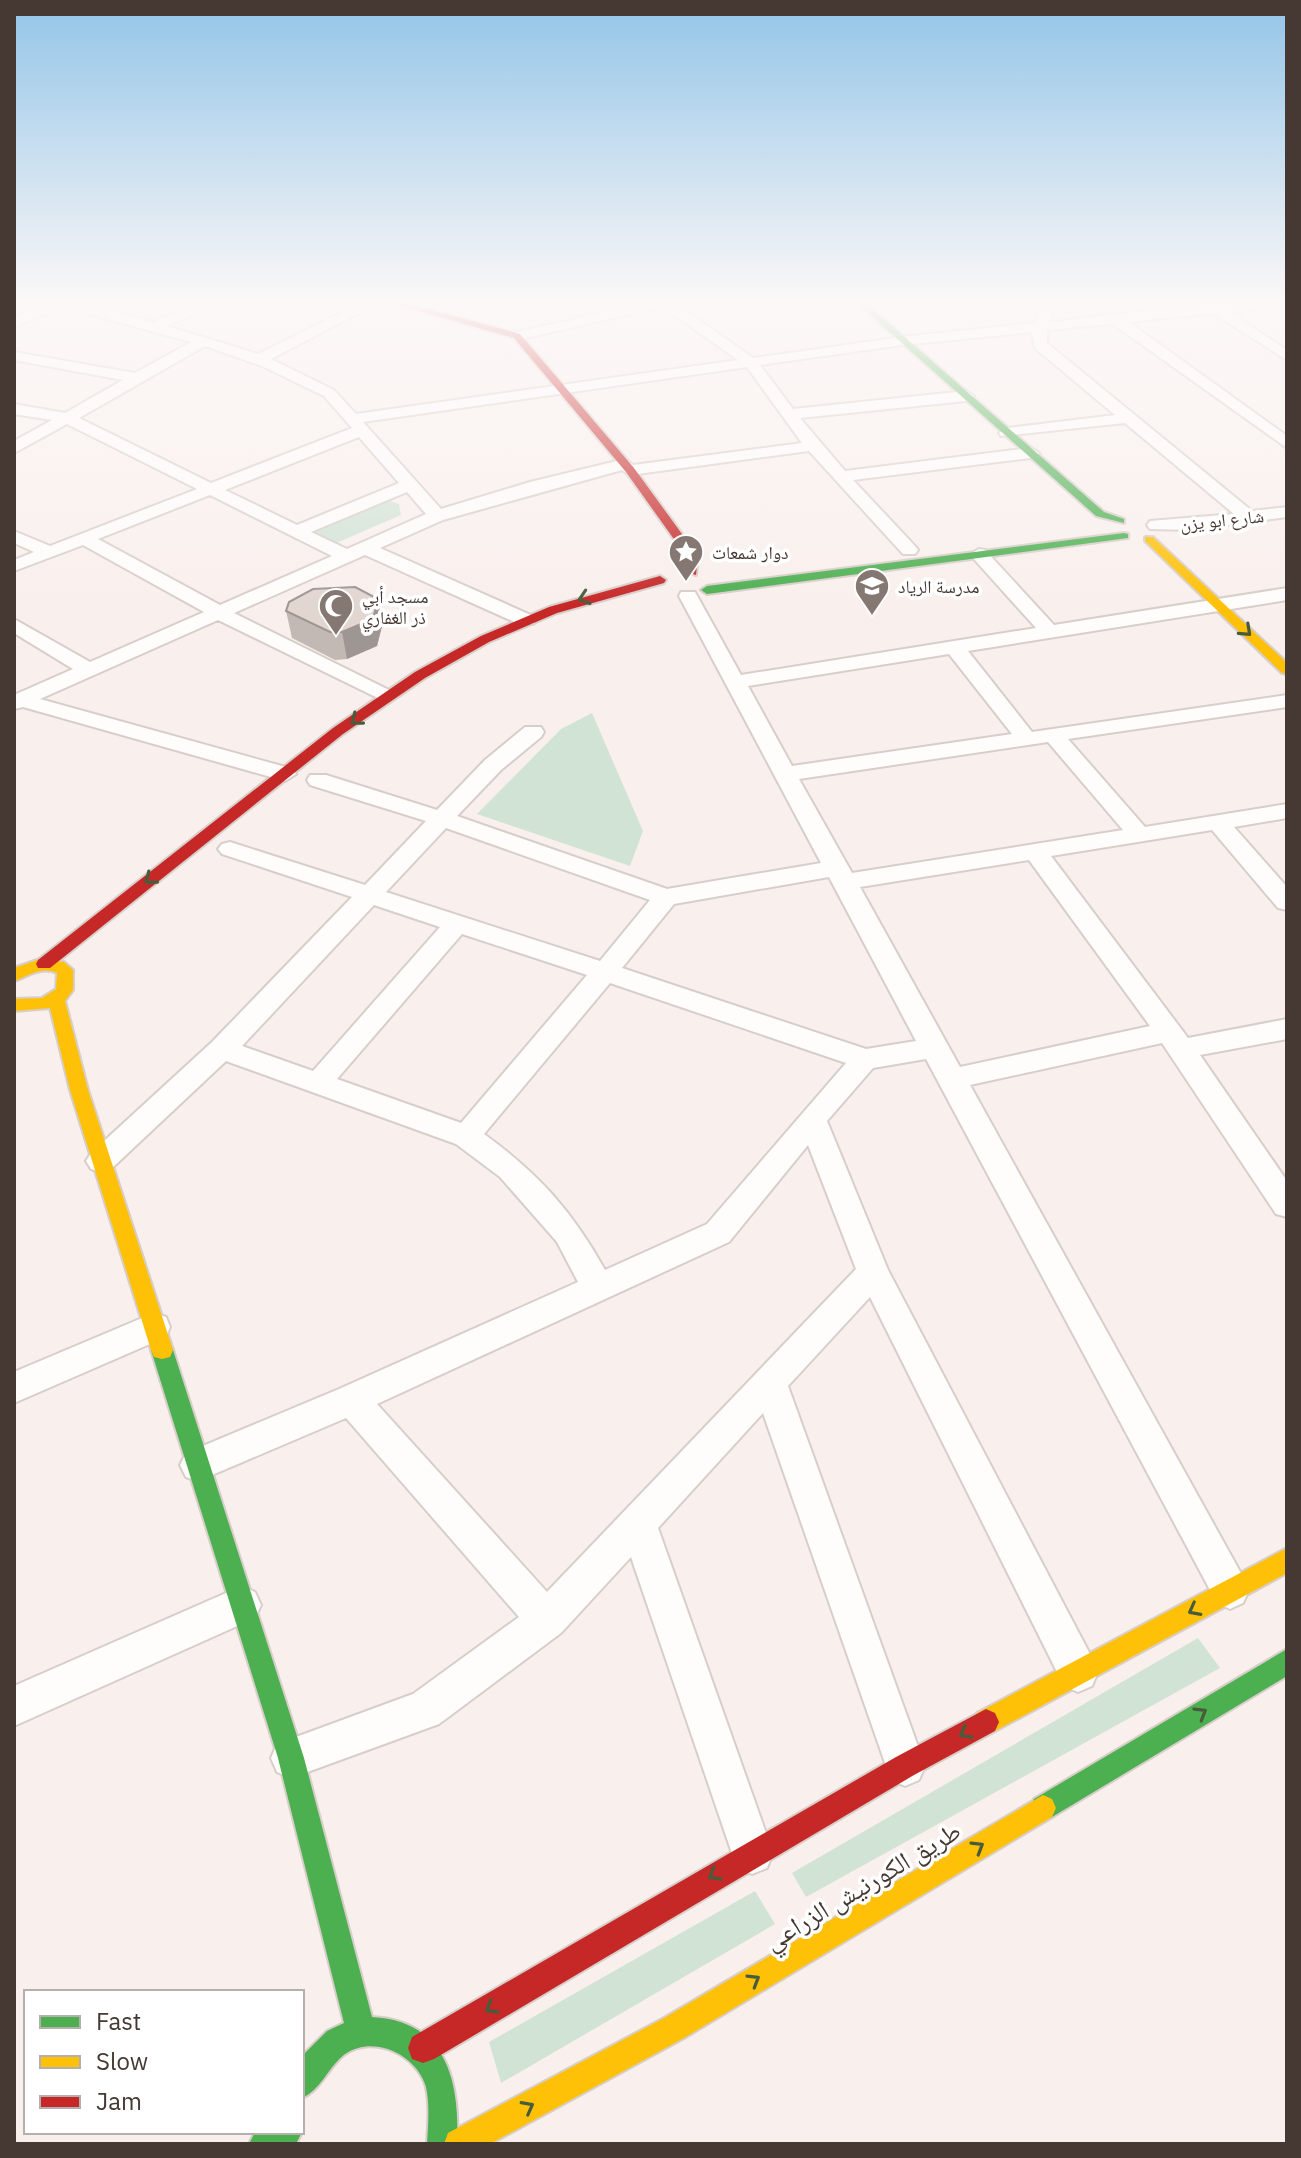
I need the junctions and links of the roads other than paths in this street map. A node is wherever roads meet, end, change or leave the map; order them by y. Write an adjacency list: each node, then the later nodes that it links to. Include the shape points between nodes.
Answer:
1 (90, 405): 12 (street)
2 (340, 405): 14 (street)
3 (472, 405): 14 (street)
4 (573, 405): 20 (street)
5 (783, 405): 11 (street)
6 (881, 405): 11 (street)
7 (976, 405): 15 (street)
8 (1110, 405): 13 (street)
9 (1235, 405): 16 (street)
10 (14, 409): 12 (street)
11 (790, 414): 17 (street)
12 (67, 418): 18 (street); 24 (street)
13 (1125, 418): 15 (street); 27 (street)
14 (358, 425): 23 (street); 24 (street)
15 (1007, 433): 19 (street)
16 (1287, 443)
17 (813, 446): 20 (street); 21 (street)
18 (14, 448)
19 (1031, 453): 21 (street); 28 (street)
20 (627, 467): 22 (street); 42 (street, via 692,556)
21 (841, 476): 35 (street)
22 (536, 486): 23 (street, via 472,498); 26 (street)
23 (415, 488): 26 (street); 29 (street)
24 (210, 490): 29 (street); 32 (street)
25 (1287, 512): 27 (street, شارع ابو يزن)
26 (437, 516): 34 (street)
27 (1248, 517): 30 (street, شارع ابو يزن)
28 (1120, 527): 30 (street); 35 (street); 37 (street)
29 (296, 532): 38 (street)
30 (1155, 532): 33 (street, via 1178,535); 45 (street)
31 (14, 536): 36 (street)
32 (84, 539): 36 (street); 46 (street)
33 (1186, 542)
34 (367, 549): 38 (street); 48 (street)
35 (909, 550): 42 (street)
36 (50, 552): 39 (street)
37 (979, 554): 42 (street); 50 (street)
38 (348, 557): 46 (street)
39 (14, 566)
40 (660, 580): 42 (street, via 669,573); 42 (street, via 661,589); 48 (street, one-way to 48, via 612,589)
41 (1227, 581): 44 (street)
42 (693, 585): 54 (street, via 534,634); 55 (street)
43 (1287, 594): 44 (street)
44 (1248, 601): 45 (street); 47 (street)
45 (1218, 606): 50 (street); 53 (street, one-way to 53)
46 (218, 612): 52 (street); 56 (street)
47 (1267, 617)
48 (526, 620): 56 (street, via 471,644)
49 (14, 625): 52 (street)
50 (1050, 632): 51 (street)
51 (955, 648): 55 (street); 61 (street)
52 (89, 670): 58 (street)
53 (1287, 670)
54 (447, 681)
55 (735, 682): 63 (street)
56 (386, 696): 62 (street, one-way to 62)
57 (1287, 701): 60 (street)
58 (18, 702): 62 (street)
59 (533, 732): 66 (street)
60 (1053, 735): 61 (street); 68 (street)
61 (1027, 739): 63 (street)
62 (285, 774): 76 (street, one-way to 76)
63 (785, 774): 71 (street)
64 (318, 780): 66 (street)
65 (1287, 811): 67 (street)
66 (442, 819): 72 (street); 73 (street)
67 (1217, 822): 68 (street); 74 (street)
68 (1138, 833): 70 (street)
69 (230, 849): 72 (street)
70 (1035, 851): 71 (street); 82 (street)
71 (841, 875): 73 (street); 83 (street)
72 (369, 894): 75 (street); 84 (street)
73 (666, 897): 78 (street)
74 (1287, 902)
75 (457, 923): 78 (street); 87 (street)
76 (44, 964): 77 (street); 79 (street, via 76,971)
77 (17, 968)
78 (605, 972): 85 (street); 89 (street)
79 (56, 1000): 80 (street); 90 (street)
80 (16, 1009)
81 (1287, 1029): 82 (street)
82 (1175, 1041): 86 (street); 91 (street)
83 (934, 1048): 85 (street); 86 (street)
84 (222, 1049): 87 (street); 90 (street)
85 (865, 1059): 88 (street)
86 (952, 1079): 101 (street)
87 (318, 1083): 89 (street)
88 (812, 1119): 92 (street); 93 (street, via 718,1233)
89 (466, 1136): 93 (street, via 511,1169 568,1233)
90 (101, 1161): 94 (street)
91 (1287, 1205)
92 (873, 1272): 95 (street); 105 (street)
93 (598, 1288): 97 (street)
94 (154, 1327): 96 (street); 98 (street)
95 (769, 1381): 99 (street); 108 (street)
96 (14, 1388)
97 (351, 1400): 98 (street); 103 (street)
98 (198, 1465): 102 (street)
99 (638, 1524): 103 (street); 109 (street)
100 (1287, 1560): 101 (street)
101 (1230, 1590): 105 (street, one-way to 105)
102 (242, 1605): 106 (street); 107 (street)
103 (547, 1620): 107 (street, via 425,1710)
104 (1287, 1662): 116 (street, طريق الكورنيش الزراعي, one-way to 104, via 674,2028)
105 (1078, 1672): 108 (street, one-way to 108)
106 (14, 1706)
107 (291, 1758): 110 (street)
108 (905, 1766): 109 (street)
109 (752, 1853): 111 (street, one-way to 111)
110 (361, 2032): 111 (street, via 384,2030); 112 (street, via 320,2057)
111 (423, 2048): 115 (street, via 445,2095)
112 (304, 2080)
113 (283, 2134): 114 (street)
114 (264, 2144)
115 (442, 2144)
116 (459, 2144)

